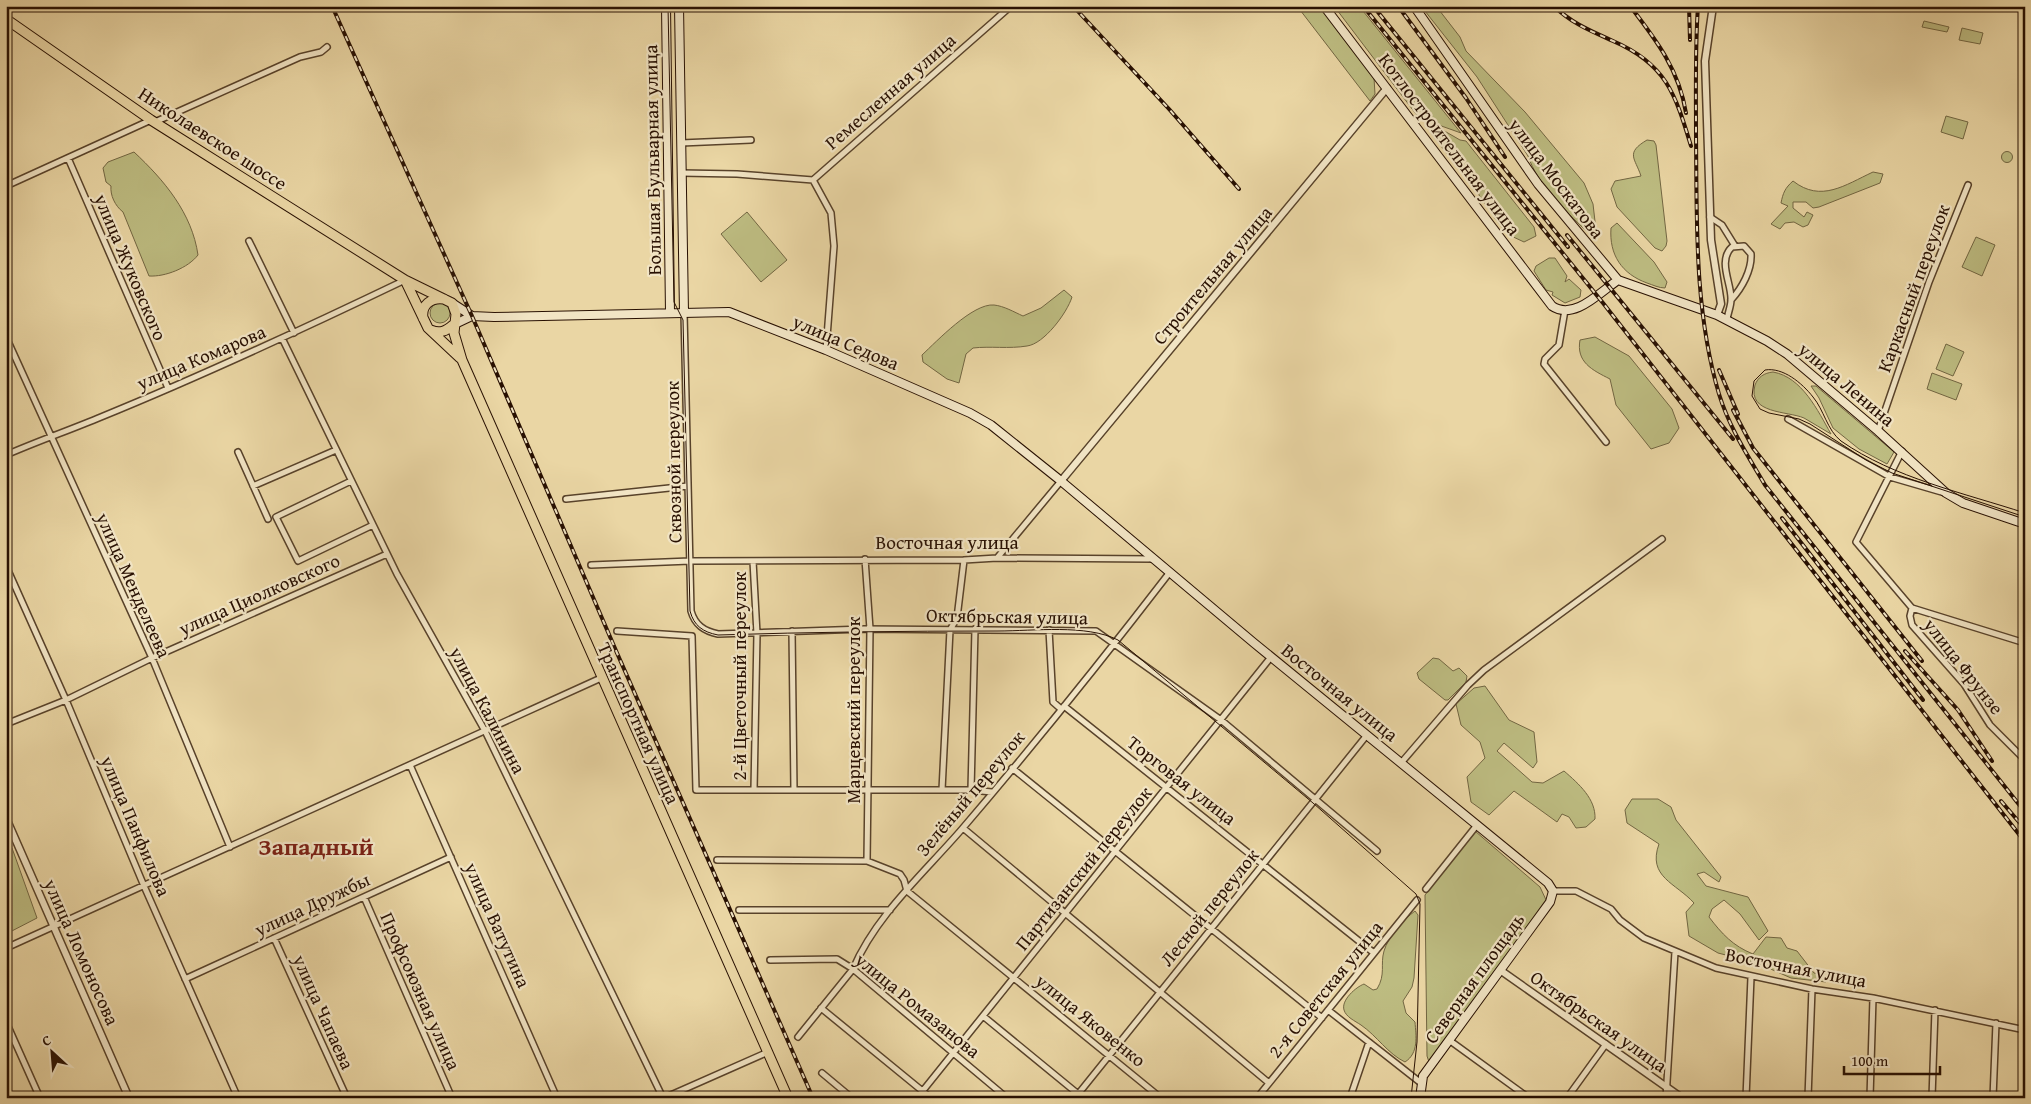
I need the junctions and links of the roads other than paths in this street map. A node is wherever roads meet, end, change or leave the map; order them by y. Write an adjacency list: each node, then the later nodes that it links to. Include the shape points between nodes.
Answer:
1 (666, 6): 26 (main road, Большая Бульварная улица)
2 (679, 6): 12 (main road, Большая Бульварная улица)
3 (1011, 6): 15 (street, Ремесленная улица)
4 (1324, 6): 9 (main road, Котлостроительная улица)
5 (1414, 6): 22 (main road, улица Москатова, via 1538,184)
6 (1713, 6): 18 (street, via 1705,61)
7 (6, 18): 10 (main road, Николаевское шоссе)
8 (327, 47): 10 (street)
9 (1387, 88): 25 (main road, Котлостроительная улица, via 1549,302); 49 (street, Строительная улица)
10 (153, 121): 13 (street); 21 (main road, Николаевское шоссе)
11 (752, 140): 12 (street)
12 (681, 143): 14 (main road, Большая Бульварная улица)
13 (68, 158): 17 (street); 38 (street, улица Жуковского)
14 (681, 173): 15 (street); 27 (main road, Большая Бульварная улица)
15 (813, 180): 36 (street, via 831,213 834,246)
16 (1968, 185): 40 (street, Каркасный переулок, via 1932,274)
17 (6, 186)
18 (1710, 217): 20 (street, via 1722,224); 28 (street, via 1721,304)
19 (249, 241): 33 (street)
20 (1735, 246): 23 (street, via 1729,250 1726,261); 23 (street, via 1747,247 1752,257 1742,285)
21 (405, 280): 24 (main road, Николаевское шоссе); 31 (main road); 33 (street, улица Комарова)
22 (1618, 280): 25 (main road, via 1578,307); 28 (main road)
23 (1731, 300): 30 (street)
24 (449, 302): 29 (main road); 31 (main road, via 436,298 427,304 422,314); 32 (main road, via 456,314)
25 (1564, 310): 42 (street, via 1559,345 1544,364)
26 (670, 313): 27 (main road, улица Седова); 29 (main road, улица Седова)
27 (684, 313): 36 (main road, улица Седова, via 736,314); 51 (street, Сквозной переулок)
28 (1717, 315): 30 (main road, улица Ленина)
29 (472, 316): 32 (main road, улица Седова)
30 (1727, 320): 40 (main road, улица Ленина, via 1787,354)
31 (426, 325): 32 (main road, via 437,332 446,331); 37 (main road)
32 (454, 325): 37 (main road)
33 (294, 333): 35 (street, улица Комарова)
34 (6, 337): 41 (street, улица Менделеева)
35 (282, 338): 38 (street, улица Комарова); 43 (street, улица Калинина)
36 (826, 350): 49 (main road, улица Седова, via 970,413)
37 (462, 360): 81 (main road, Транспортная улица)
38 (168, 388): 41 (street, улица Комарова)
39 (1788, 419): 47 (street, улица Ленина)
40 (1878, 430): 44 (main road, улица Ленина)
41 (49, 436): 46 (street, улица Комарова); 80 (street, улица Менделеева)
42 (1606, 442)
43 (336, 450): 48 (street, улица Калинина); 50 (street)
44 (1902, 451): 47 (street); 52 (main road, улица Ленина)
45 (238, 452): 50 (street)
46 (6, 454)
47 (1890, 476): 52 (street, улица Ленина); 68 (street, via 1856,542)
48 (351, 481): 56 (street, улица Калинина); 56 (street, via 276,516 298,561)
49 (1061, 481): 59 (street); 61 (main road, улица Седова)
50 (253, 486): 54 (street)
51 (688, 486): 53 (street); 63 (street, Сквозной переулок)
52 (1946, 493): 55 (main road, улица Ленина, via 1963,503)
53 (566, 499)
54 (268, 519)
55 (2025, 524)
56 (373, 525): 58 (street, улица Калинина)
57 (1662, 539): 89 (street, via 1484,670)
58 (387, 554): 80 (street, улица Циолковского); 86 (street, улица Калинина)
59 (997, 558): 61 (street, Восточная улица); 62 (street, Восточная улица)
60 (865, 559): 62 (street, Восточная улица); 64 (street, Восточная улица); 70 (street, Марцевский переулок)
61 (1154, 559): 67 (main road, Восточная улица)
62 (964, 560): 73 (street, via 957,618)
63 (690, 561): 64 (street, Восточная улица); 65 (street, Восточная улица); 69 (street, Сквозной переулок)
64 (753, 561): 76 (street, 2-й Цветочный переулок)
65 (591, 565)
66 (6, 566): 82 (street, улица Панфилова)
67 (1170, 572): 78 (street, Зелёный переулок); 79 (main road, Восточная улица)
68 (1912, 608): 77 (street); 88 (street, улица Фрунзе, via 1912,625 1964,684 1990,725)
69 (691, 611): 76 (street, Октябрьская улица, via 699,626 710,632)
70 (870, 629): 72 (street, Октябрьская улица); 73 (street, Октябрьская улица); 95 (street, Марцевский переулок)
71 (975, 629): 73 (street, Октябрьская улица); 74 (street, Октябрьская улица); 97 (street)
72 (792, 630): 76 (street, Октябрьская улица); 94 (street)
73 (950, 630): 96 (street)
74 (1049, 630): 78 (street, Октябрьская улица, via 1096,631); 83 (street, via 1053,702)
75 (616, 632): 93 (street, via 692,636 696,790)
76 (757, 632): 93 (street, 2-й Цветочный переулок)
77 (2025, 643)
78 (1115, 644): 83 (street, Зелёный переулок); 84 (street, Октябрьская улица)
79 (1271, 657): 84 (street, Партизанский переулок); 87 (main road, Восточная улица)
80 (152, 658): 82 (street, улица Циолковского); 103 (street, улица Менделеева)
81 (601, 678): 86 (street); 146 (main road, Транспортная улица)
82 (66, 700): 85 (street, улица Циолковского); 110 (street, улица Панфилова)
83 (1062, 707): 91 (street, Зелёный переулок); 92 (street, Торговая улица)
84 (1221, 720): 92 (street, Партизанский переулок); 99 (street, Октябрьская улица)
85 (6, 724)
86 (485, 731): 90 (street); 161 (street, улица Калинина)
87 (1367, 735): 89 (main road, Восточная улица); 99 (street, Лесной переулок)
88 (2025, 760)
89 (1401, 763): 101 (main road, Восточная улица)
90 (410, 765): 103 (street); 106 (street, улица Ватутина)
91 (1012, 768): 98 (street, Зелёный переулок); 105 (street)
92 (1168, 786): 105 (street, Партизанский переулок); 109 (street, Торговая улица)
93 (754, 790): 94 (street)
94 (794, 790): 95 (street)
95 (867, 790): 96 (street); 108 (street, Марцевский переулок)
96 (942, 790): 97 (street)
97 (971, 790): 98 (street)
98 (992, 792): 102 (street, Зелёный переулок)
99 (1316, 799): 104 (street, Октябрьская улица); 109 (street, Лесной переулок)
100 (6, 818): 119 (street, улица Ломоносова)
101 (1477, 825): 111 (street); 113 (main road, Восточная улица, via 1548,883)
102 (963, 828): 112 (street, Зелёный переулок); 118 (street)
103 (230, 847): 110 (street)
104 (1377, 851)
105 (1115, 852): 118 (street, Партизанский переулок); 120 (street)
106 (451, 857): 114 (street, улица Дружбы); 160 (street, улица Ватутина)
107 (717, 860): 108 (street)
108 (867, 861): 112 (street, улица Яковенко, via 900,874)
109 (1263, 864): 120 (street, Лесной переулок); 124 (street, Торговая улица)
110 (144, 886): 119 (street); 130 (street, улица Панфилова)
111 (1426, 889)
112 (907, 891): 117 (street, Зелёный переулок); 128 (street, улица Яковенко)
113 (1553, 891): 123 (street, Восточная улица, via 1576,890 1611,909 1644,938); 127 (main road, Северная площадь, via 1550,902)
114 (364, 897): 121 (street, улица Дружбы); 159 (street, Профсоюзная улица)
115 (1417, 900): 124 (street, 2-я Советская улица)
116 (739, 910): 117 (street)
117 (890, 910): 126 (street, Зелёный переулок)
118 (1066, 913): 128 (street, Партизанский переулок); 132 (street)
119 (54, 927): 122 (street); 156 (street, улица Ломоносова)
120 (1211, 929): 132 (street, Лесной переулок); 138 (street)
121 (274, 938): 130 (street, улица Дружбы); 158 (street, улица Чапаева)
122 (6, 948)
123 (1674, 952): 129 (street, Восточная улица); 152 (street)
124 (1374, 953): 135 (street, 2-я Советская улица)
125 (770, 960): 126 (street, улица Ромазанова, via 837,959)
126 (853, 969): 134 (street, Зелёный переулок); 147 (street, улица Ромазанова)
127 (1500, 970): 143 (main road, Северная площадь); 145 (street, Октябрьская улица)
128 (1014, 977): 137 (street, Партизанский переулок); 148 (street, улица Яковенко)
129 (1751, 977): 131 (street, Восточная улица); 176 (street)
130 (185, 978): 157 (street, улица Панфилова)
131 (1812, 989): 133 (street, Восточная улица); 177 (street)
132 (1160, 992): 148 (street, Лесной переулок); 150 (street)
133 (1874, 998): 136 (street, Восточная улица); 178 (street)
134 (821, 1008): 142 (street, Зелёный переулок); 153 (street)
135 (1328, 1010): 138 (street, 2-я Советская улица); 144 (street)
136 (1936, 1010): 140 (street, Восточная улица); 179 (street)
137 (983, 1016): 147 (street, Партизанский переулок); 154 (street)
138 (1322, 1018): 150 (street, 2-я Советская улица)
139 (6, 1022): 155 (street)
140 (1996, 1023): 141 (street, Восточная улица); 180 (street)
141 (2025, 1030)
142 (798, 1037)
143 (1449, 1040): 151 (main road, Северная площадь); 172 (street)
144 (1368, 1042): 151 (street); 170 (street)
145 (1606, 1044): 152 (street, Октябрьская улица); 173 (street)
146 (768, 1052): 161 (street); 162 (main road, Транспортная улица)
147 (953, 1053): 153 (street, Партизанский переулок); 166 (street, улица Ромазанова)
148 (1109, 1055): 154 (street, Лесной переулок); 168 (street, улица Яковенко)
149 (822, 1073): 163 (street)
150 (1269, 1083): 169 (street, 2-я Советская улица)
151 (1421, 1083): 171 (main road, Северная площадь)
152 (1666, 1086): 174 (street); 175 (street, Октябрьская улица)
153 (923, 1091): 164 (street, Партизанский переулок); 165 (street)
154 (1076, 1096): 167 (street)
155 (40, 1098)
156 (129, 1098)
157 (238, 1098)
158 (347, 1098)
159 (452, 1098)
160 (558, 1098)
161 (664, 1098)
162 (788, 1098)
163 (852, 1098)
164 (917, 1098)
165 (931, 1098)
166 (1007, 1098)
167 (1084, 1098)
168 (1161, 1098)
169 (1257, 1098)
170 (1350, 1098)
171 (1420, 1098)
172 (1529, 1098)
173 (1567, 1098)
174 (1666, 1098)
175 (1682, 1098)
176 (1746, 1098)
177 (1808, 1098)
178 (1870, 1098)
179 (1932, 1098)
180 (1993, 1098)

